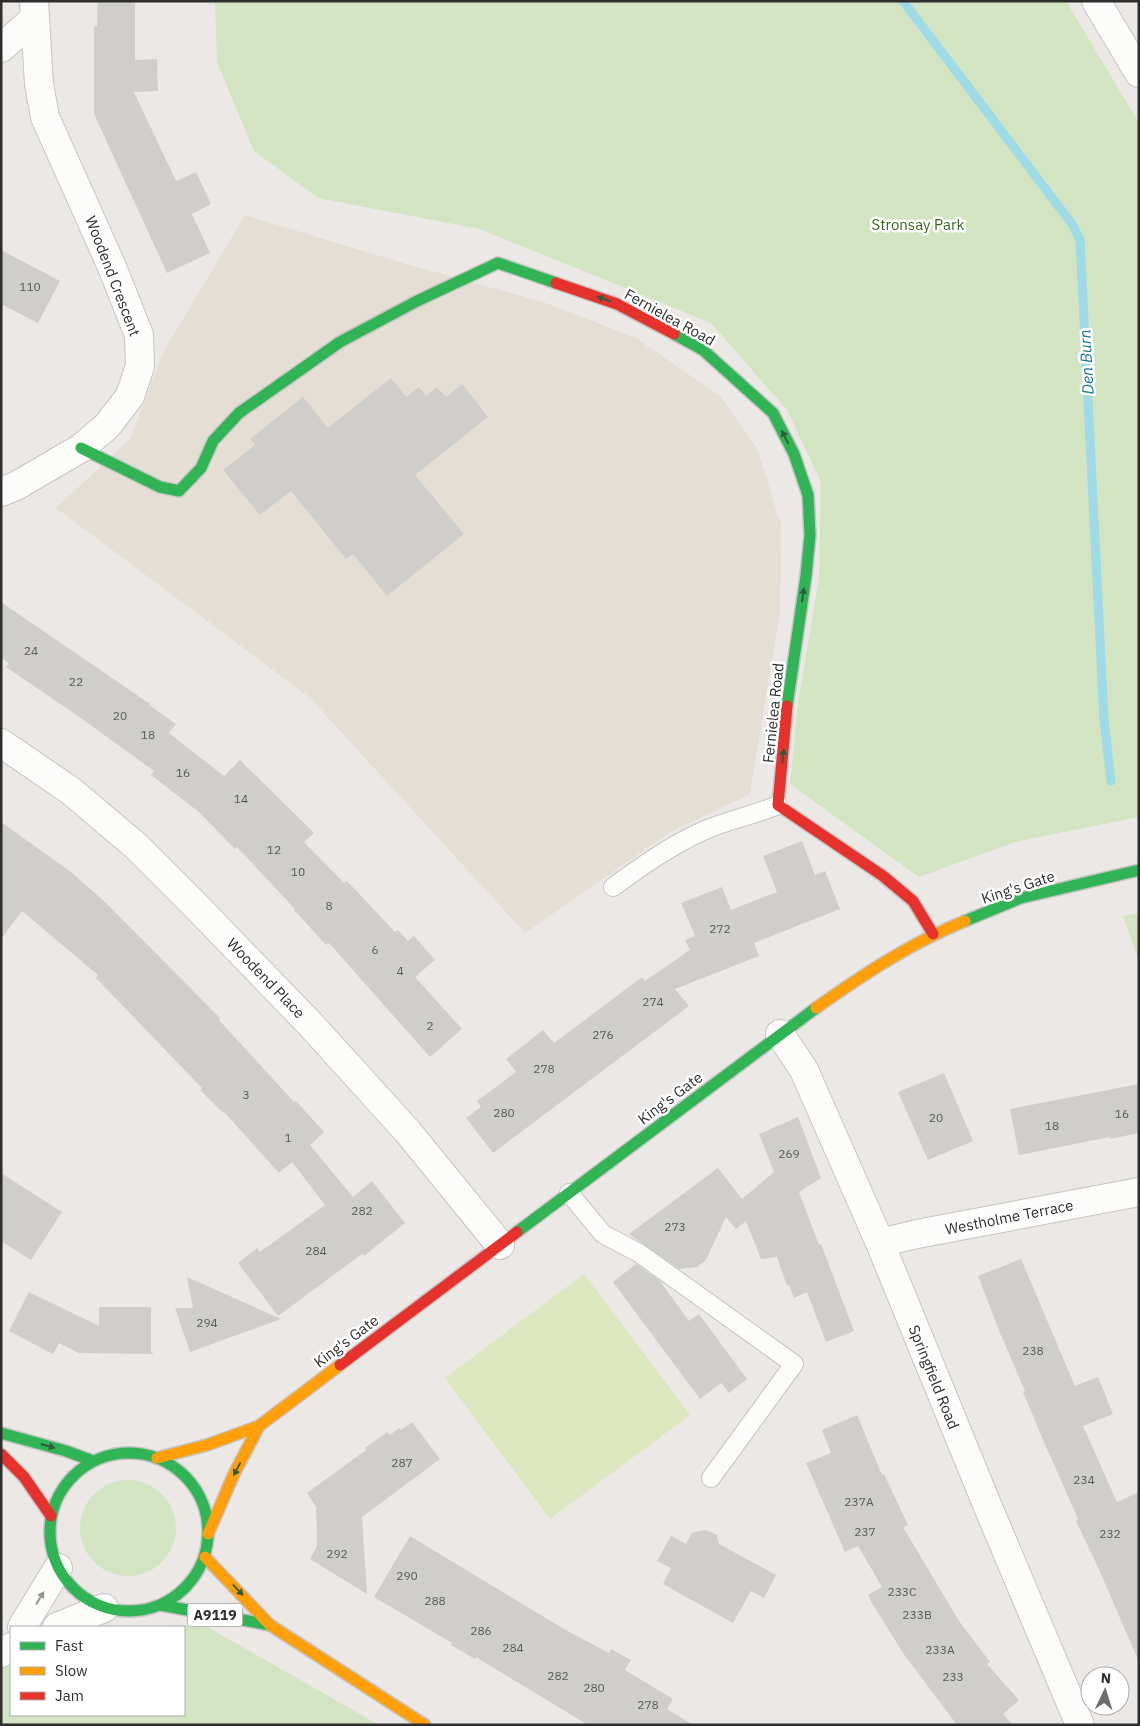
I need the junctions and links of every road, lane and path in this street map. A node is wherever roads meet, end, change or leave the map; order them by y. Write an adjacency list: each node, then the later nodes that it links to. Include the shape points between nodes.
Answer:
1 (1096, 1): 4 (street)
2 (34, 10): 3 (street); 5 (street, Woodend Crescent, via 39,84 45,117 139,335 140,366 130,396 107,426)
3 (1, 48)
4 (1139, 73)
5 (81, 448): 6 (street, Woodend Crescent); 8 (street, Fernielea Road, one-way to 5, via 789,690 809,544 808,495 794,454 773,413 703,350 618,304 498,263 340,342 239,413 213,441 201,468 179,491 160,487)
6 (1, 492)
7 (1, 743): 16 (street, Woodend Place, via 71,791 136,846 196,906 312,1026 408,1132)
8 (778, 805): 10 (lane, via 706,830 661,853); 11 (street, via 883,876 913,901)
9 (1139, 870): 11 (street, King's Gate, via 1021,898)
10 (613, 887)
11 (933, 934): 12 (street, King's Gate, via 867,972)
12 (780, 1034): 14 (street, King's Gate); 15 (street, Springfield Road, via 804,1070)
13 (1139, 1192): 15 (street, Westholme Terrace)
14 (569, 1193): 16 (street, King's Gate); 22 (lane, via 603,1234 639,1253 794,1364)
15 (880, 1243): 33 (street, Springfield Road)
16 (500, 1245): 17 (street, King's Gate)
17 (259, 1426): 20 (street, King's Gate, via 207,1445); 24 (street, King's Gate, one-way to 24)
18 (1, 1433): 21 (street, one-way to 21)
19 (1, 1454): 23 (street, via 24,1477)
20 (156, 1458): 21 (street, A9119, via 136,1453 114,1454); 24 (street, A9119, via 178,1470 195,1488 206,1511)
21 (93, 1461): 23 (street, A9119, via 74,1475 59,1494)
22 (711, 1478)
23 (51, 1516): 26 (street, A9119, via 50,1543)
24 (208, 1534): 25 (street, A9119)
25 (205, 1557): 27 (street, A9119, via 194,1577 179,1593); 29 (street, A9119, one-way to 29)
26 (58, 1568): 28 (street, A9119, via 85,1599); 30 (street, one-way to 26)
27 (160, 1605): 28 (street, A9119, via 142,1611); 29 (street, A9119)
28 (104, 1608): 31 (street)
29 (270, 1625): 32 (street, A9119)
30 (22, 1626)
31 (59, 1626)
32 (425, 1725)
33 (1080, 1725)

